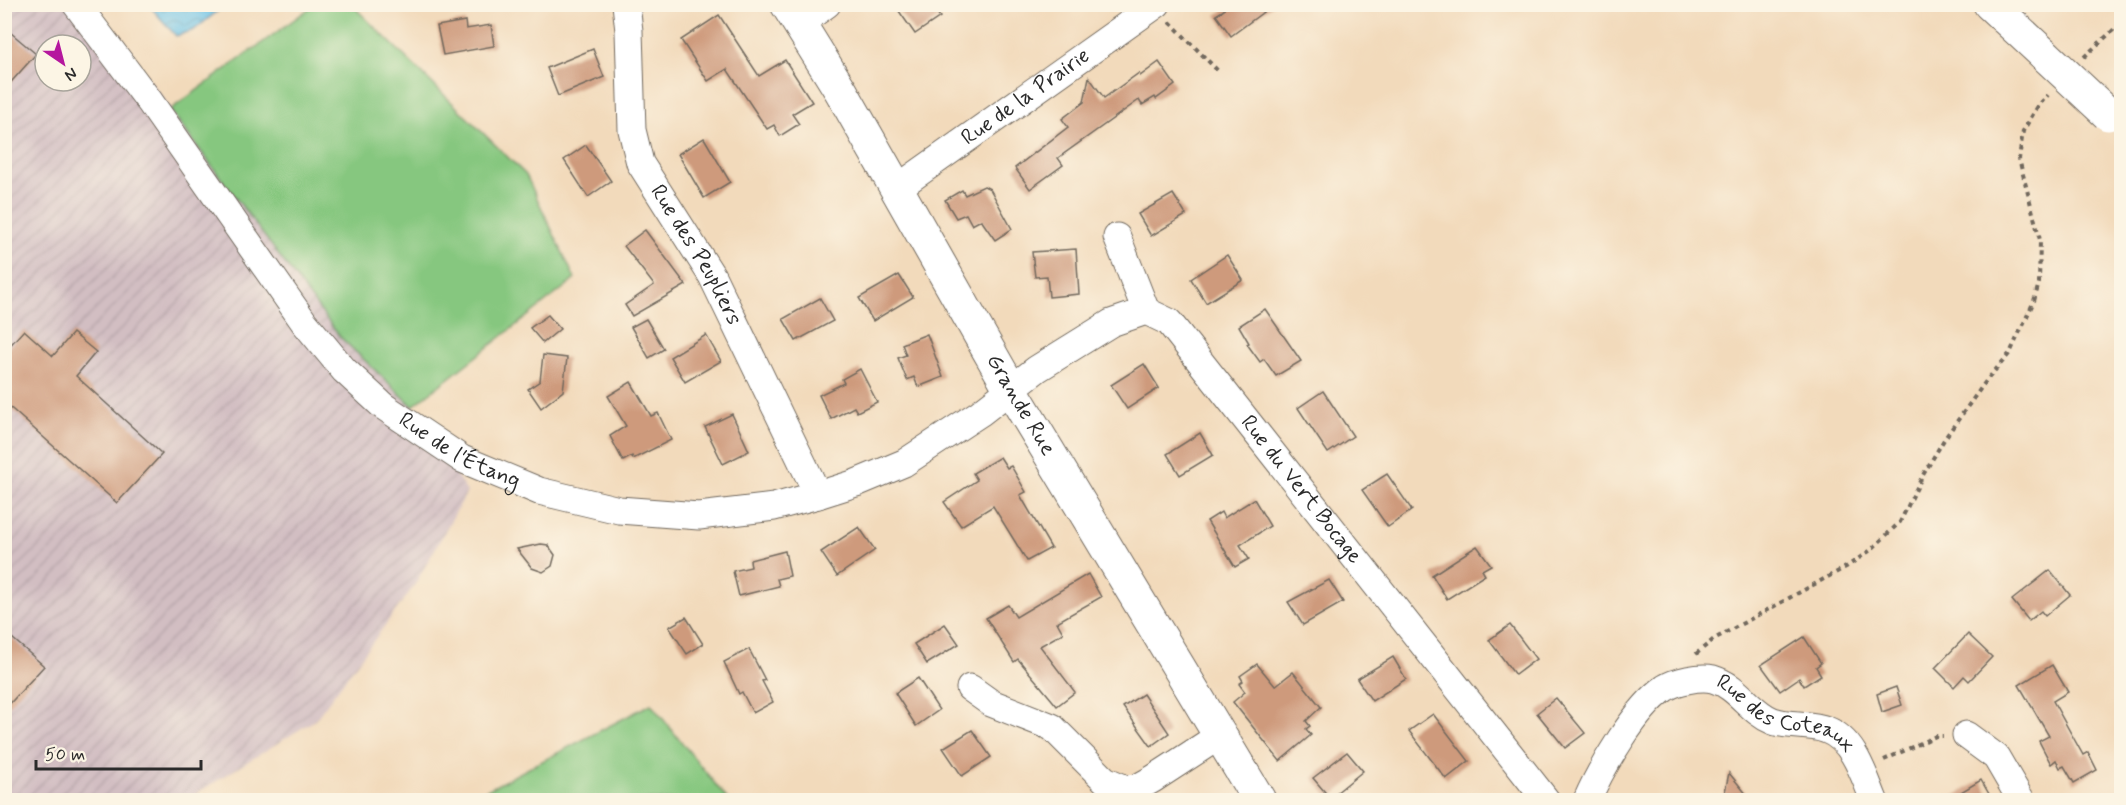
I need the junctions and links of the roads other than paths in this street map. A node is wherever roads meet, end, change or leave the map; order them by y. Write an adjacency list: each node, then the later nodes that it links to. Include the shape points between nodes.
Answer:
1 (76, 4): 12 (street, Rue de l'Étang, via 150,102 304,322 344,370 383,406 462,459 539,491 619,510 699,516 774,507)
2 (627, 4): 12 (street, Rue des Peupliers, via 632,130 640,163 712,276)
3 (827, 4): 6 (street)
4 (1990, 4): 7 (street, bridge)
5 (1156, 5): 8 (street, Rue de la Prairie)
6 (793, 14): 8 (street, Grande Rue)
7 (2114, 120)
8 (896, 189): 11 (street, Grande Rue)
9 (1117, 237): 10 (street)
10 (1146, 311): 11 (street, via 1111,323); 17 (street, Rue du Vert Bocage, via 1169,322)
11 (1010, 388): 12 (street, Rue de l'Étang, via 980,413 904,463); 15 (street, Grande Rue)
12 (818, 495)
13 (970, 688): 15 (street, via 991,703 1052,727 1105,780 1126,789 1153,779)
14 (1966, 735): 20 (street, via 1996,757)
15 (1219, 736): 16 (street, Grande Rue)
16 (1259, 801)
17 (1546, 801)
18 (1587, 801): 19 (street, Rue des Coteaux, via 1620,741 1647,704 1665,688 1684,680 1713,679 1740,694 1773,721 1827,730 1846,742)
19 (1874, 801)
20 (2021, 801)

